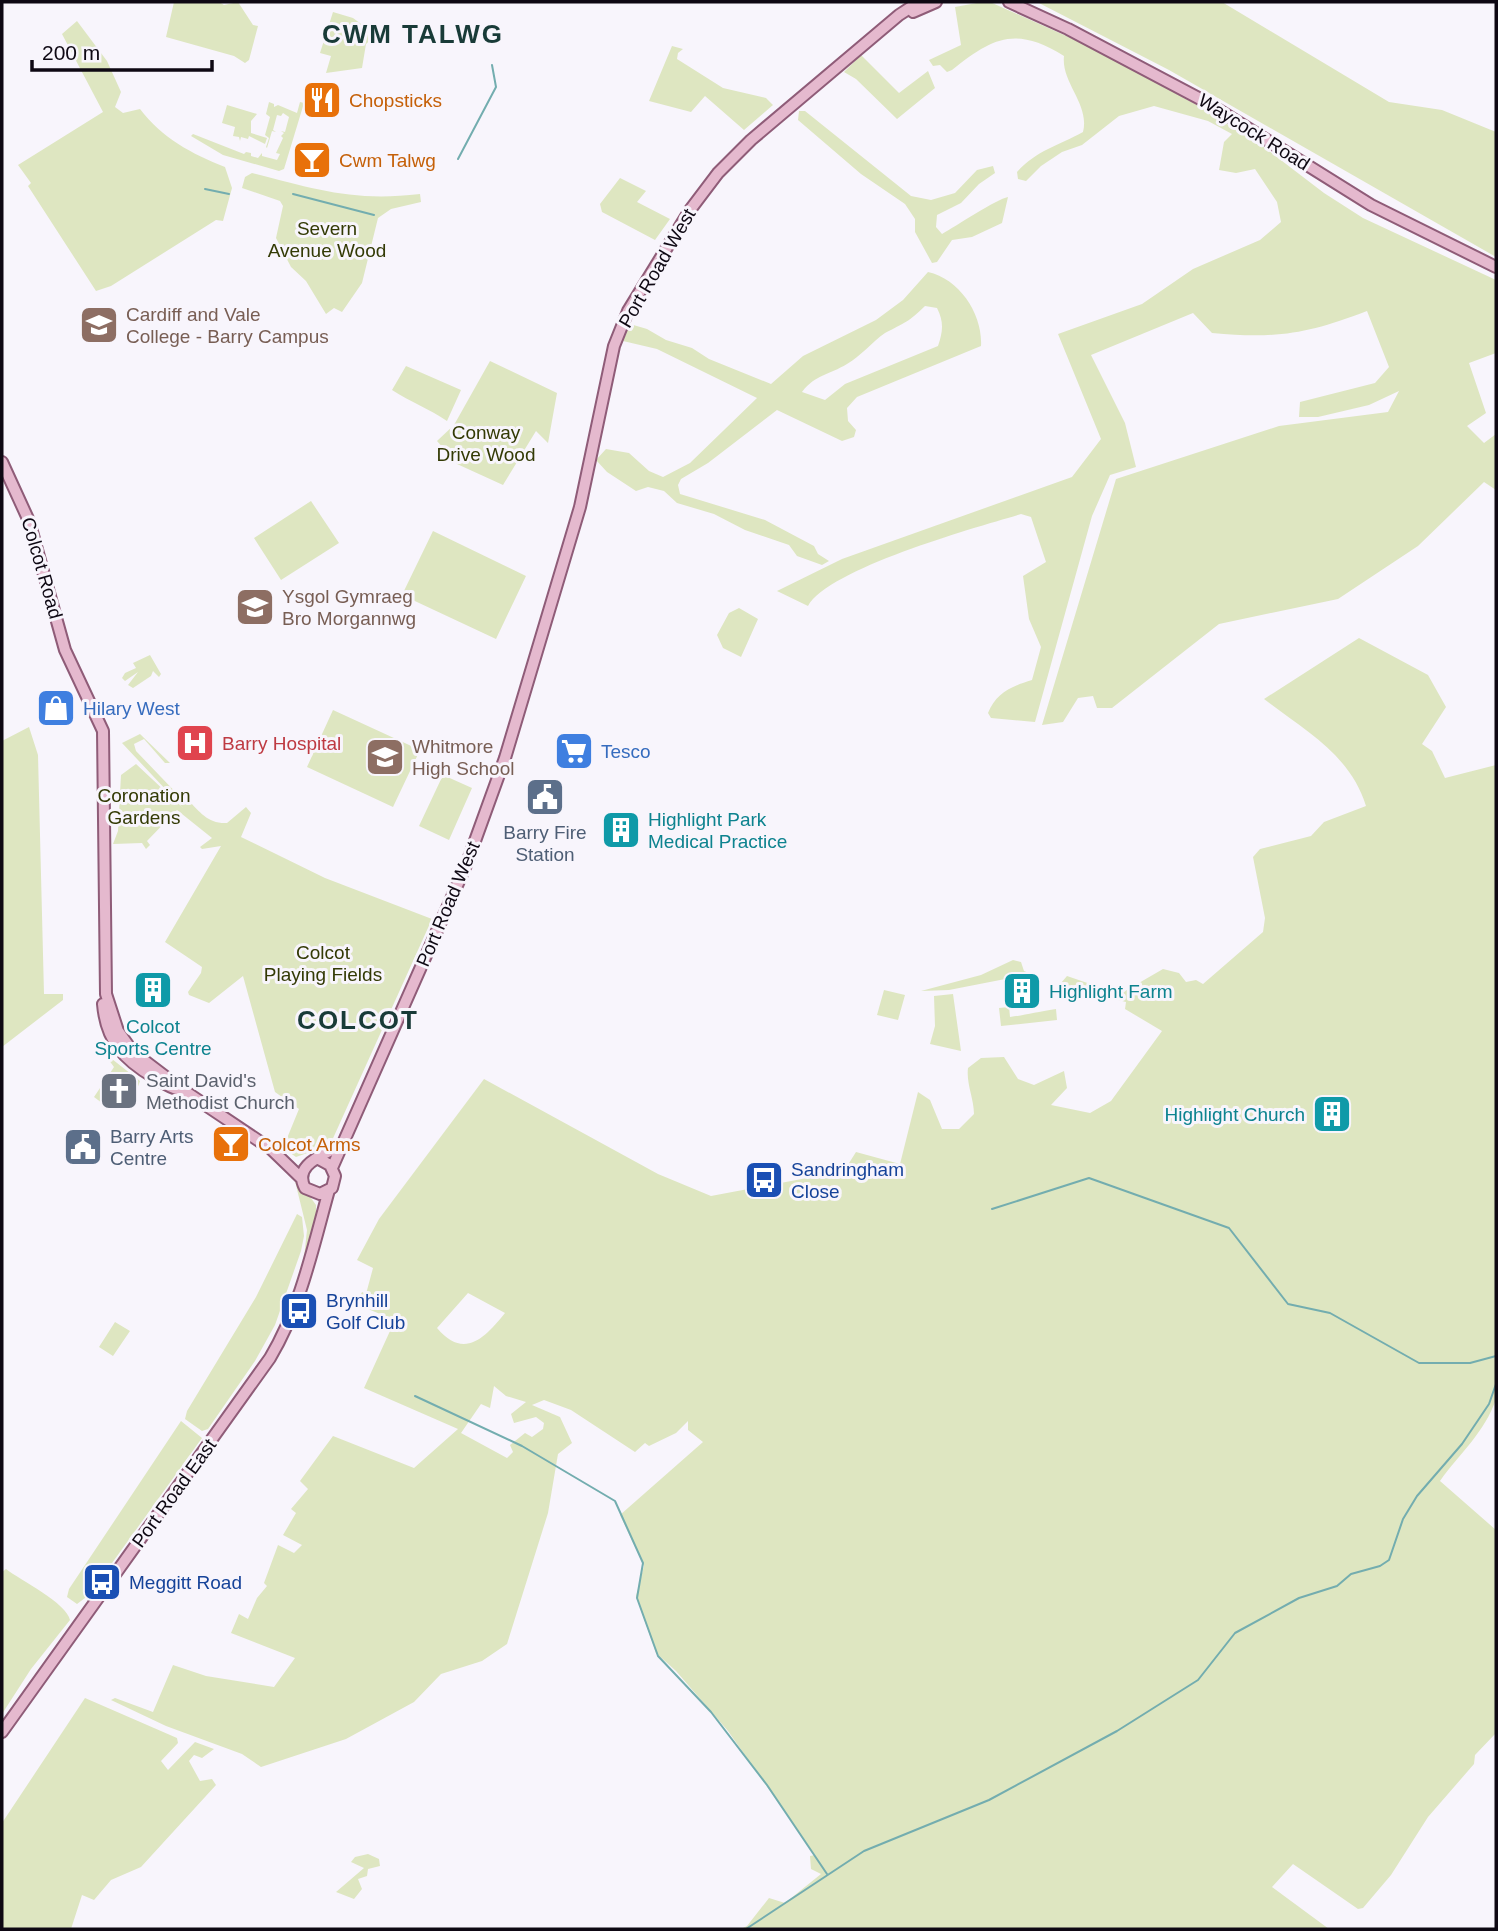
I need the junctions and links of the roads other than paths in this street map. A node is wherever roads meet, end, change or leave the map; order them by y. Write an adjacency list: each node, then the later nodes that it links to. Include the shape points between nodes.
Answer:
1 (919, 2): 4 (main road, Port Road West)
2 (936, 2): 4 (main road, Port Road West)
3 (1009, 2): 5 (main road, Waycock Road, via 1206,102 1371,205)
4 (892, 22): 7 (main road, Port Road West, via 729,160 690,210 633,301 614,346 580,507 542,652 471,853)
5 (1496, 267)
6 (2, 462): 8 (main road, Colcot Road, via 29,521 61,639 104,740 106,1025 119,1051 140,1070 183,1090)
7 (342, 1144): 9 (main road); 10 (main road, Port Road West)
8 (271, 1149): 9 (main road, Colcot Road, via 294,1161); 11 (main road, Colcot Road)
9 (313, 1161): 10 (main road); 11 (main road)
10 (332, 1168): 12 (main road, via 335,1180)
11 (301, 1178): 13 (main road)
12 (329, 1190): 13 (main road); 14 (main road, Port Road East)
13 (313, 1193): 14 (main road, Port Road East, via 318,1208)
14 (317, 1238): 15 (main road, Port Road East, via 293,1311 265,1366)
15 (2, 1732)

